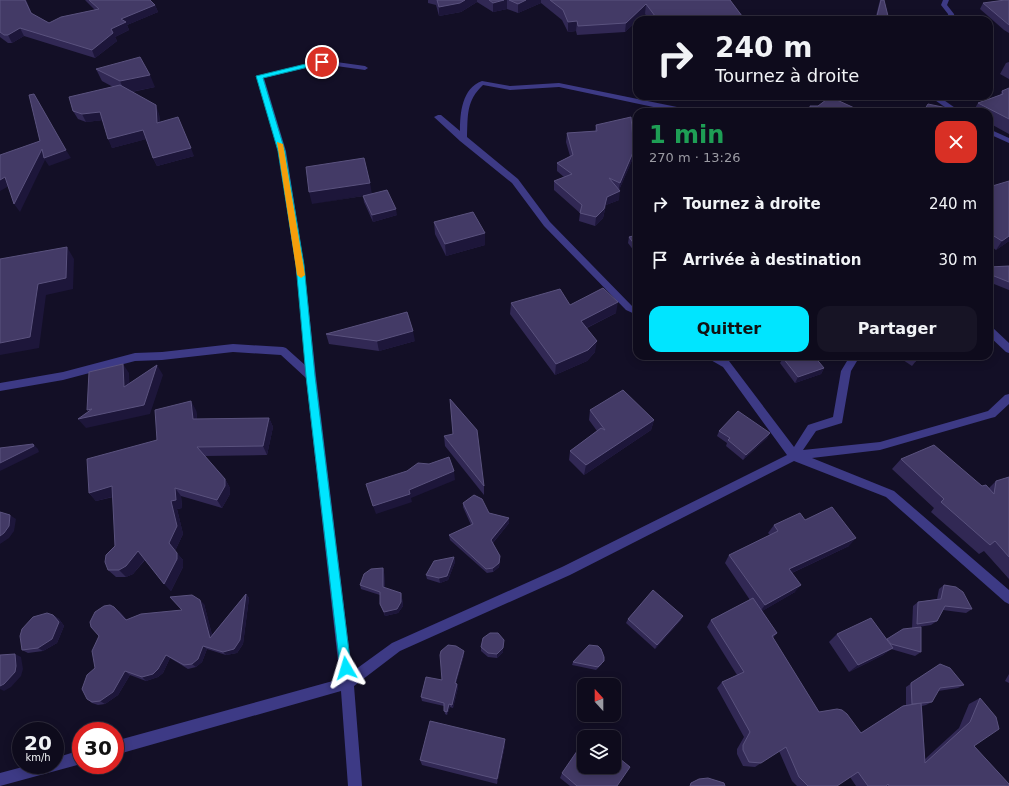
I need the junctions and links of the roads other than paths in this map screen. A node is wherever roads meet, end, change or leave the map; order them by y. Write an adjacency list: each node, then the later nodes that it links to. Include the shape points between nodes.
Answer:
1 (946, 0): 2 (street, via 944,5)
2 (951, 16)
3 (365, 68): 16 (street, via 322,62 260,76 282,151 300,265)
4 (939, 100): 6 (street)
5 (672, 108): 9 (street, via 559,85 510,88 482,83 470,92 465,104)
6 (951, 108)
7 (438, 117): 9 (street)
8 (993, 133): 10 (street)
9 (463, 139): 11 (street, via 515,181 547,224)
10 (1009, 141)
11 (633, 310)
12 (993, 334): 13 (street)
13 (1009, 349)
14 (719, 360): 19 (street, via 726,364)
15 (853, 360): 19 (street, via 846,371 838,420 812,428)
16 (311, 376): 17 (street, via 283,351 232,348 135,357 63,376); 21 (street)
17 (0, 387)
18 (1009, 398): 19 (street, via 991,414 880,446)
19 (794, 456): 20 (street, via 890,494); 21 (street, via 566,571 396,646)
20 (1009, 598)
21 (347, 684): 22 (street); 25 (street)
22 (124, 746)
23 (22, 774): 24 (street)
24 (0, 780)
25 (355, 786)

